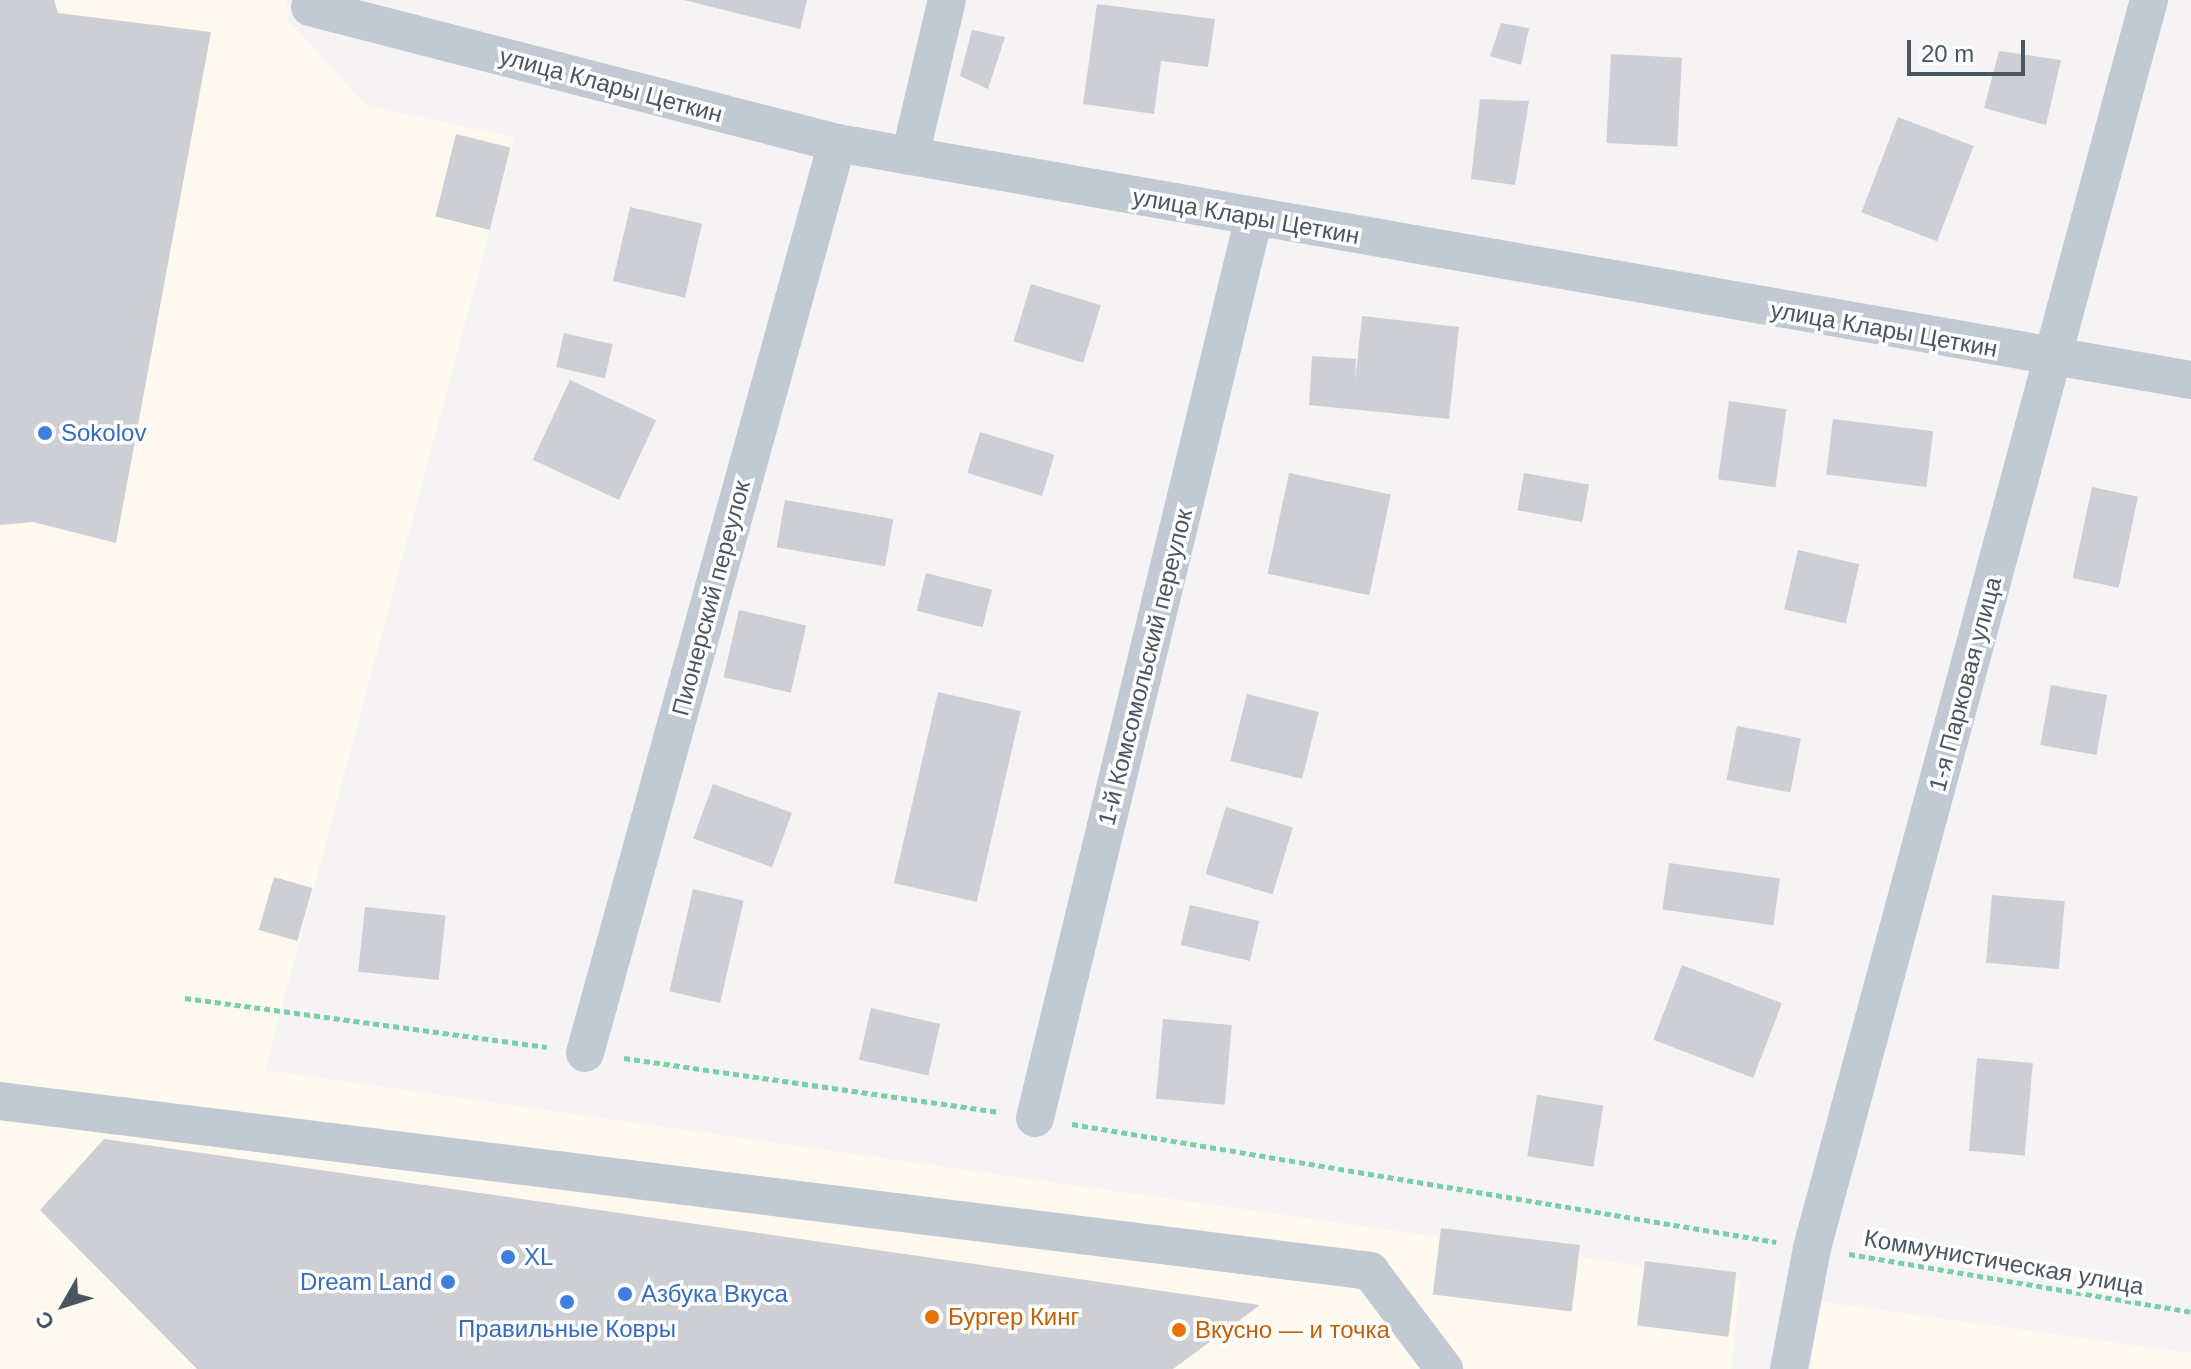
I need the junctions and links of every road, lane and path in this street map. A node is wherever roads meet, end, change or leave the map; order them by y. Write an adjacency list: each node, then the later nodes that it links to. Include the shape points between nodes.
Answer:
1 (947, 0): 5 (street)
2 (2149, 0): 7 (street, 1-я Парковая улица)
3 (310, 7): 4 (street, улица Клары Цеткин)
4 (837, 143): 5 (street, улица Клары Цеткин); 9 (street, Пионерский переулок)
5 (910, 156): 6 (street, улица Клары Цеткин)
6 (1254, 217): 7 (street, улица Клары Цеткин); 11 (street, 1-й Комсомольский переулок)
7 (2054, 359): 8 (street, улица Клары Цеткин); 12 (street, 1-я Парковая улица)
8 (2191, 380)
9 (585, 1053)
10 (0, 1101): 14 (street, via 1370,1271)
11 (1035, 1118)
12 (1812, 1248): 13 (path, Коммунистическая улица); 15 (street, 1-я Парковая улица)
13 (2191, 1312)
14 (1444, 1369)
15 (1789, 1369)

